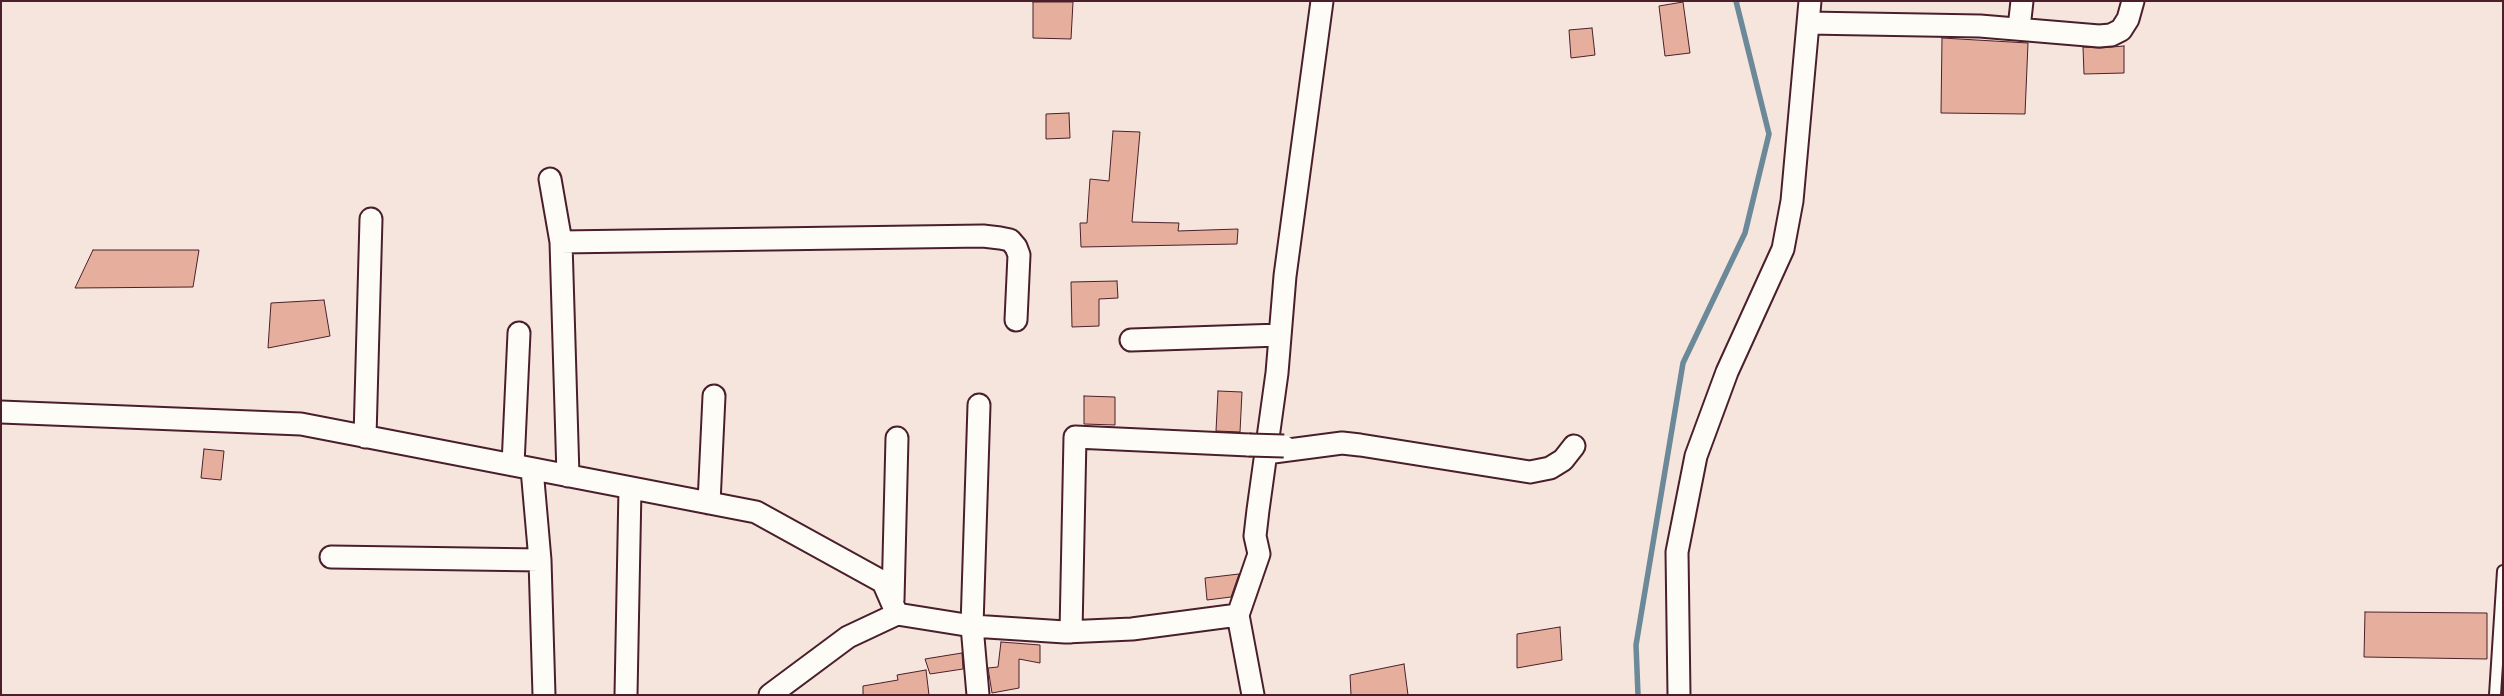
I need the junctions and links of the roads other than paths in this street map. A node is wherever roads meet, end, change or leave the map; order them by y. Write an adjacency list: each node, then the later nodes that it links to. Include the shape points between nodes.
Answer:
1 (1322, 1): 12 (street)
2 (1810, 1): 5 (street)
3 (2022, 1): 6 (street)
4 (2133, 1): 6 (street, via 2128,20 2121,30 2111,35)
5 (1808, 23): 6 (street); 37 (street, via 1792,201 1783,248 1727,372 1696,456 1677,552)
6 (2019, 28)
7 (550, 178): 9 (street)
8 (371, 219): 17 (street)
9 (560, 242): 10 (street, via 1000,238 1010,240 1019,255); 22 (street)
10 (1016, 320)
11 (519, 333): 21 (street)
12 (1280, 335): 13 (street); 20 (street)
13 (1131, 340)
14 (714, 396): 24 (street)
15 (980, 405): 30 (street)
16 (1, 412): 17 (street, via 301,424)
17 (365, 437): 21 (street)
18 (897, 438): 28 (street)
19 (1574, 446): 20 (street, via 1550,468 1530,472 1360,444)
20 (1266, 448): 29 (street, via 1255,536 1259,554); 31 (street, via 1075,437)
21 (523, 467): 22 (street); 26 (street)
22 (568, 476): 23 (street)
23 (630, 488): 24 (street); 33 (street)
24 (710, 503): 28 (street, via 756,512 875,577 883,582)
25 (331, 556): 26 (street)
26 (540, 560): 32 (street)
27 (2503, 571): 38 (lane)
28 (895, 609): 30 (street); 34 (street, via 848,637)
29 (1238, 616): 31 (street, via 1132,629); 36 (street)
30 (972, 626): 31 (street); 35 (street)
31 (1072, 632)
32 (544, 695)
33 (626, 695)
34 (770, 695)
35 (978, 695)
36 (1254, 695)
37 (1678, 695)
38 (2495, 695)

